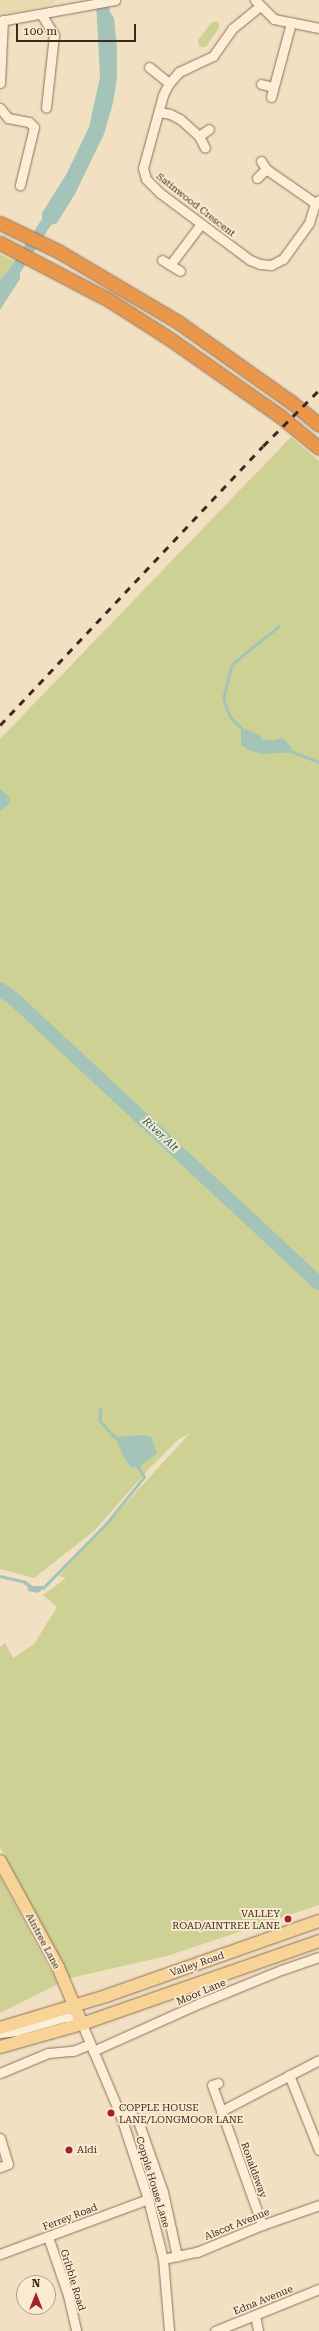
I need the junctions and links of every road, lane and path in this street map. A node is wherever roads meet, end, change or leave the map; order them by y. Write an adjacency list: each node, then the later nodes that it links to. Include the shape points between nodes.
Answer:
1 (115, 0): 3 (street)
2 (258, 3): 5 (street, Satinwood Crescent, via 274,19); 9 (street, Satinwood Crescent, via 232,29 213,56 179,72)
3 (41, 14): 4 (street); 14 (street, via 54,35)
4 (2, 21): 8 (street)
5 (291, 23): 6 (street, Satinwood Crescent); 11 (street)
6 (319, 28)
7 (148, 67): 9 (street)
8 (0, 83)
9 (169, 83): 15 (street, Satinwood Crescent)
10 (261, 84): 11 (street)
11 (273, 87): 12 (street)
12 (271, 97)
13 (0, 108): 22 (street, via 8,118 28,122 34,128)
14 (46, 108)
15 (159, 112): 17 (street, via 180,119); 25 (street, Satinwood Crescent, via 143,168 146,179)
16 (209, 129): 17 (street)
17 (200, 136): 18 (street)
18 (205, 148)
19 (261, 161): 20 (street)
20 (266, 169): 21 (street); 23 (street)
21 (257, 178)
22 (20, 185)
23 (317, 201): 25 (street, Satinwood Crescent, via 305,229 283,259 271,265 250,260)
24 (0, 223): 30 (highway, via 58,252 178,322 291,402)
25 (201, 224): 28 (street)
26 (4, 245): 31 (highway, via 109,300 170,339 280,416)
27 (162, 260): 28 (street)
28 (170, 265): 29 (street)
29 (180, 271)
30 (319, 425)
31 (319, 448)
32 (0, 1861): 36 (main road, Aintree Lane, via 58,1967)
33 (319, 1921): 36 (main road, Valley Road)
34 (319, 1941): 37 (main road, Valley Road)
35 (319, 1958): 41 (street, Moor Lane, via 280,1970)
36 (74, 2006): 37 (main road, Aintree Lane); 38 (main road, Valley Road)
37 (82, 2024): 39 (street, via 75,2018 65,2017); 40 (main road, Valley Road); 41 (street, Copple House Lane)
38 (0, 2028)
39 (0, 2033)
40 (0, 2047)
41 (91, 2047): 43 (street, Moor Lane, via 48,2053); 47 (street, Copple House Lane)
42 (319, 2060): 44 (street)
43 (0, 2073)
44 (289, 2075): 46 (street); 49 (street)
45 (218, 2082): 46 (street, Ronaldsway, via 212,2085)
46 (221, 2111): 53 (street, Ronaldsway)
47 (120, 2114): 51 (street, Copple House Lane); 56 (street, via 132,2114 138,2121 163,2192)
48 (0, 2138): 50 (street, via 8,2164)
49 (319, 2150)
50 (0, 2166)
51 (148, 2199): 54 (street, Ferrey Road); 57 (street, Copple House Lane)
52 (319, 2205): 53 (street, Alscot Avenue)
53 (262, 2225): 56 (street, Alscot Avenue, via 197,2252)
54 (48, 2237): 55 (street, Ferrey Road); 60 (street, Gribble Road, via 68,2295)
55 (0, 2254)
56 (177, 2256): 57 (street, Alscot Avenue)
57 (163, 2259): 61 (street, Copple House Lane)
58 (319, 2290): 59 (street, Edna Avenue)
59 (256, 2315): 62 (street, Edna Avenue); 63 (street)
60 (76, 2331)
61 (169, 2331)
62 (215, 2331)
63 (258, 2331)

